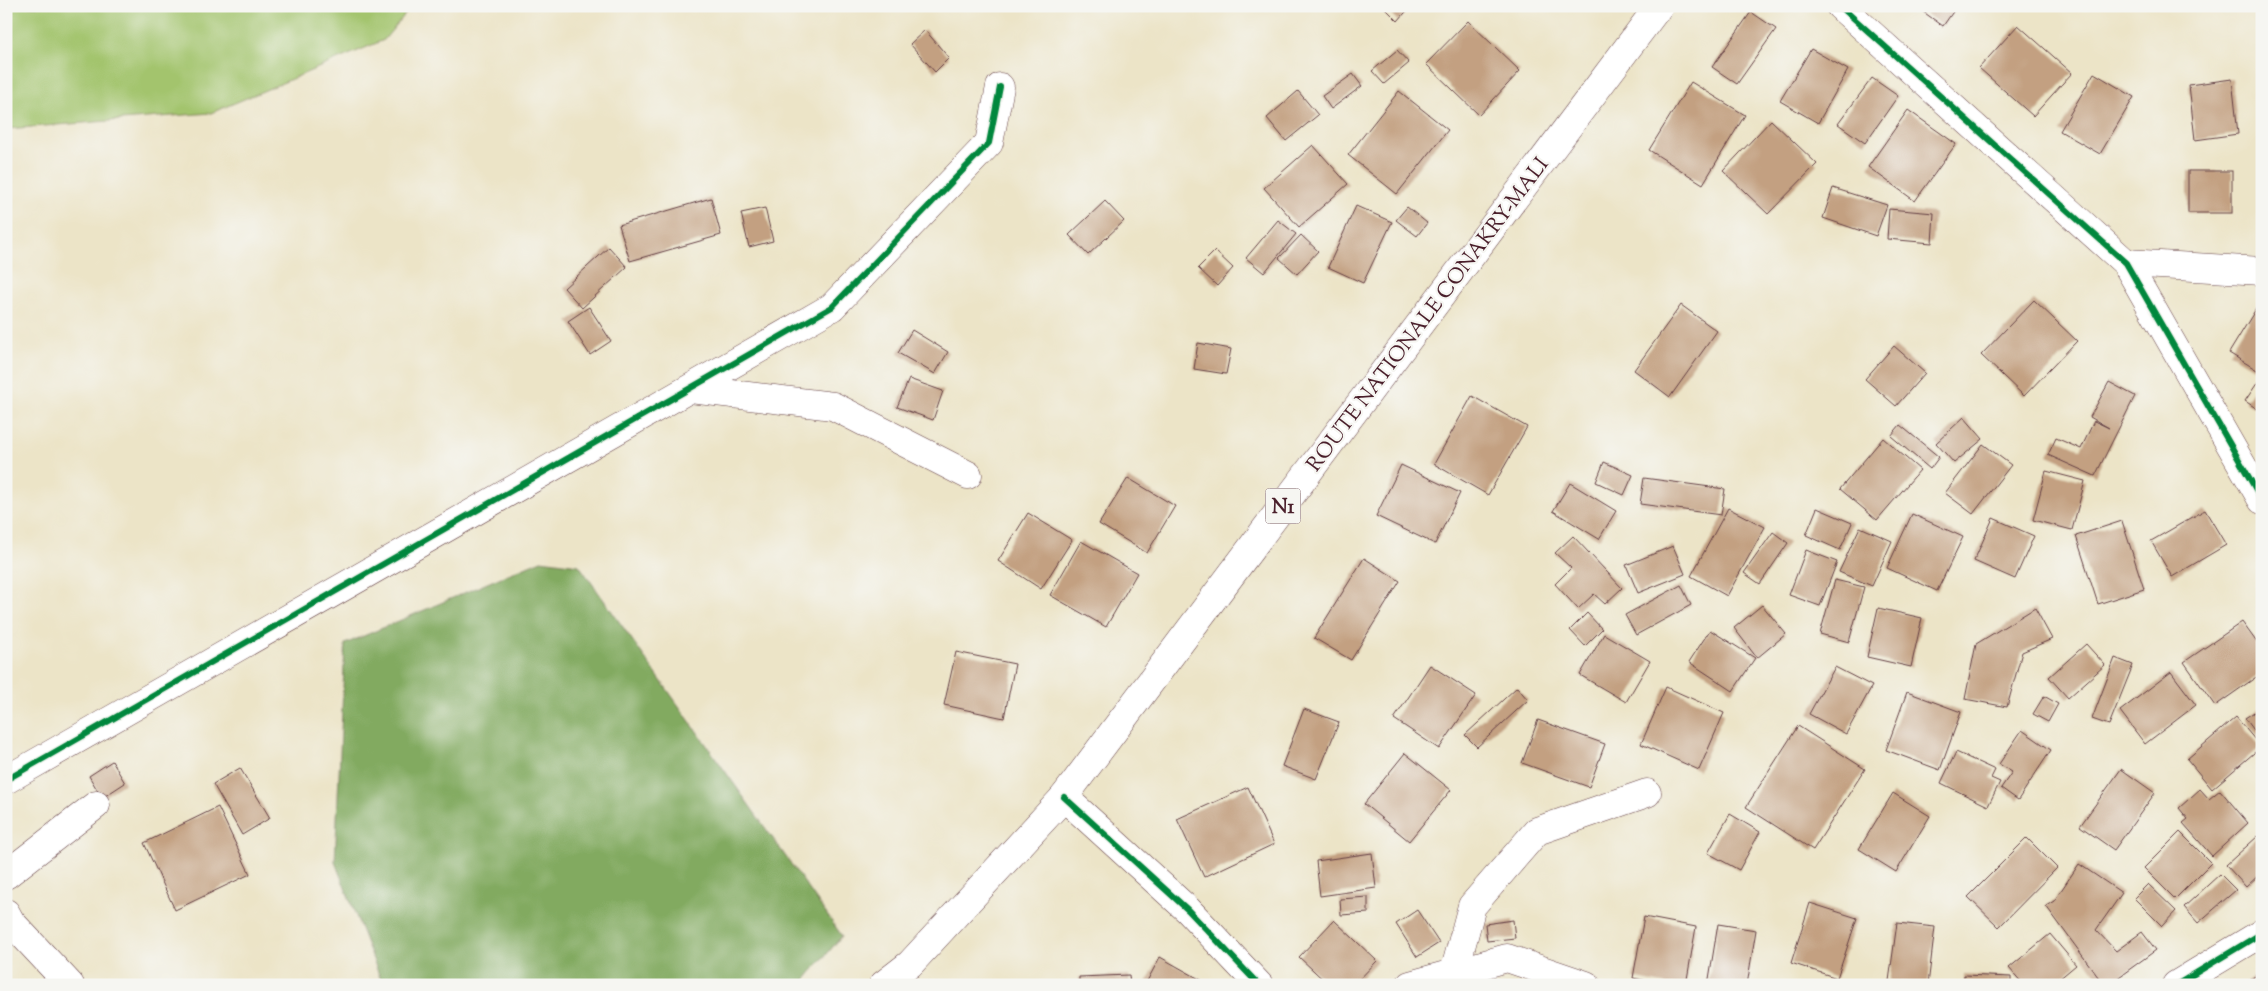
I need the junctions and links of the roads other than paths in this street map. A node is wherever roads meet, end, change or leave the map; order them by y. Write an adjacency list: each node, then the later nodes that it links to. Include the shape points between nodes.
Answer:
1 (1659, 6): 11 (main road, ROUTE NATIONALE CONAKRY-MALI / N1)
2 (1840, 6): 4 (main road)
3 (1000, 87): 6 (main road, via 989,143 832,307)
4 (2126, 263): 5 (main road); 8 (main road)
5 (2262, 271)
6 (690, 389): 7 (main road, via 833,406); 9 (main road)
7 (968, 475)
8 (2262, 500)
9 (6, 780)
10 (1646, 793): 16 (main road, via 1536,831 1472,906)
11 (1064, 797): 18 (main road, ROUTE NATIONALE CONAKRY-MALI / N1, via 910,964); 19 (main road, via 1188,910)
12 (96, 805): 13 (main road)
13 (6, 875)
14 (6, 913): 17 (main road, via 10,922)
15 (2262, 933): 22 (main road)
16 (1454, 973): 20 (main road); 21 (main road, via 1507,958)
17 (70, 985)
18 (883, 985)
19 (1259, 985)
20 (1410, 985)
21 (1586, 985)
22 (2176, 985)

